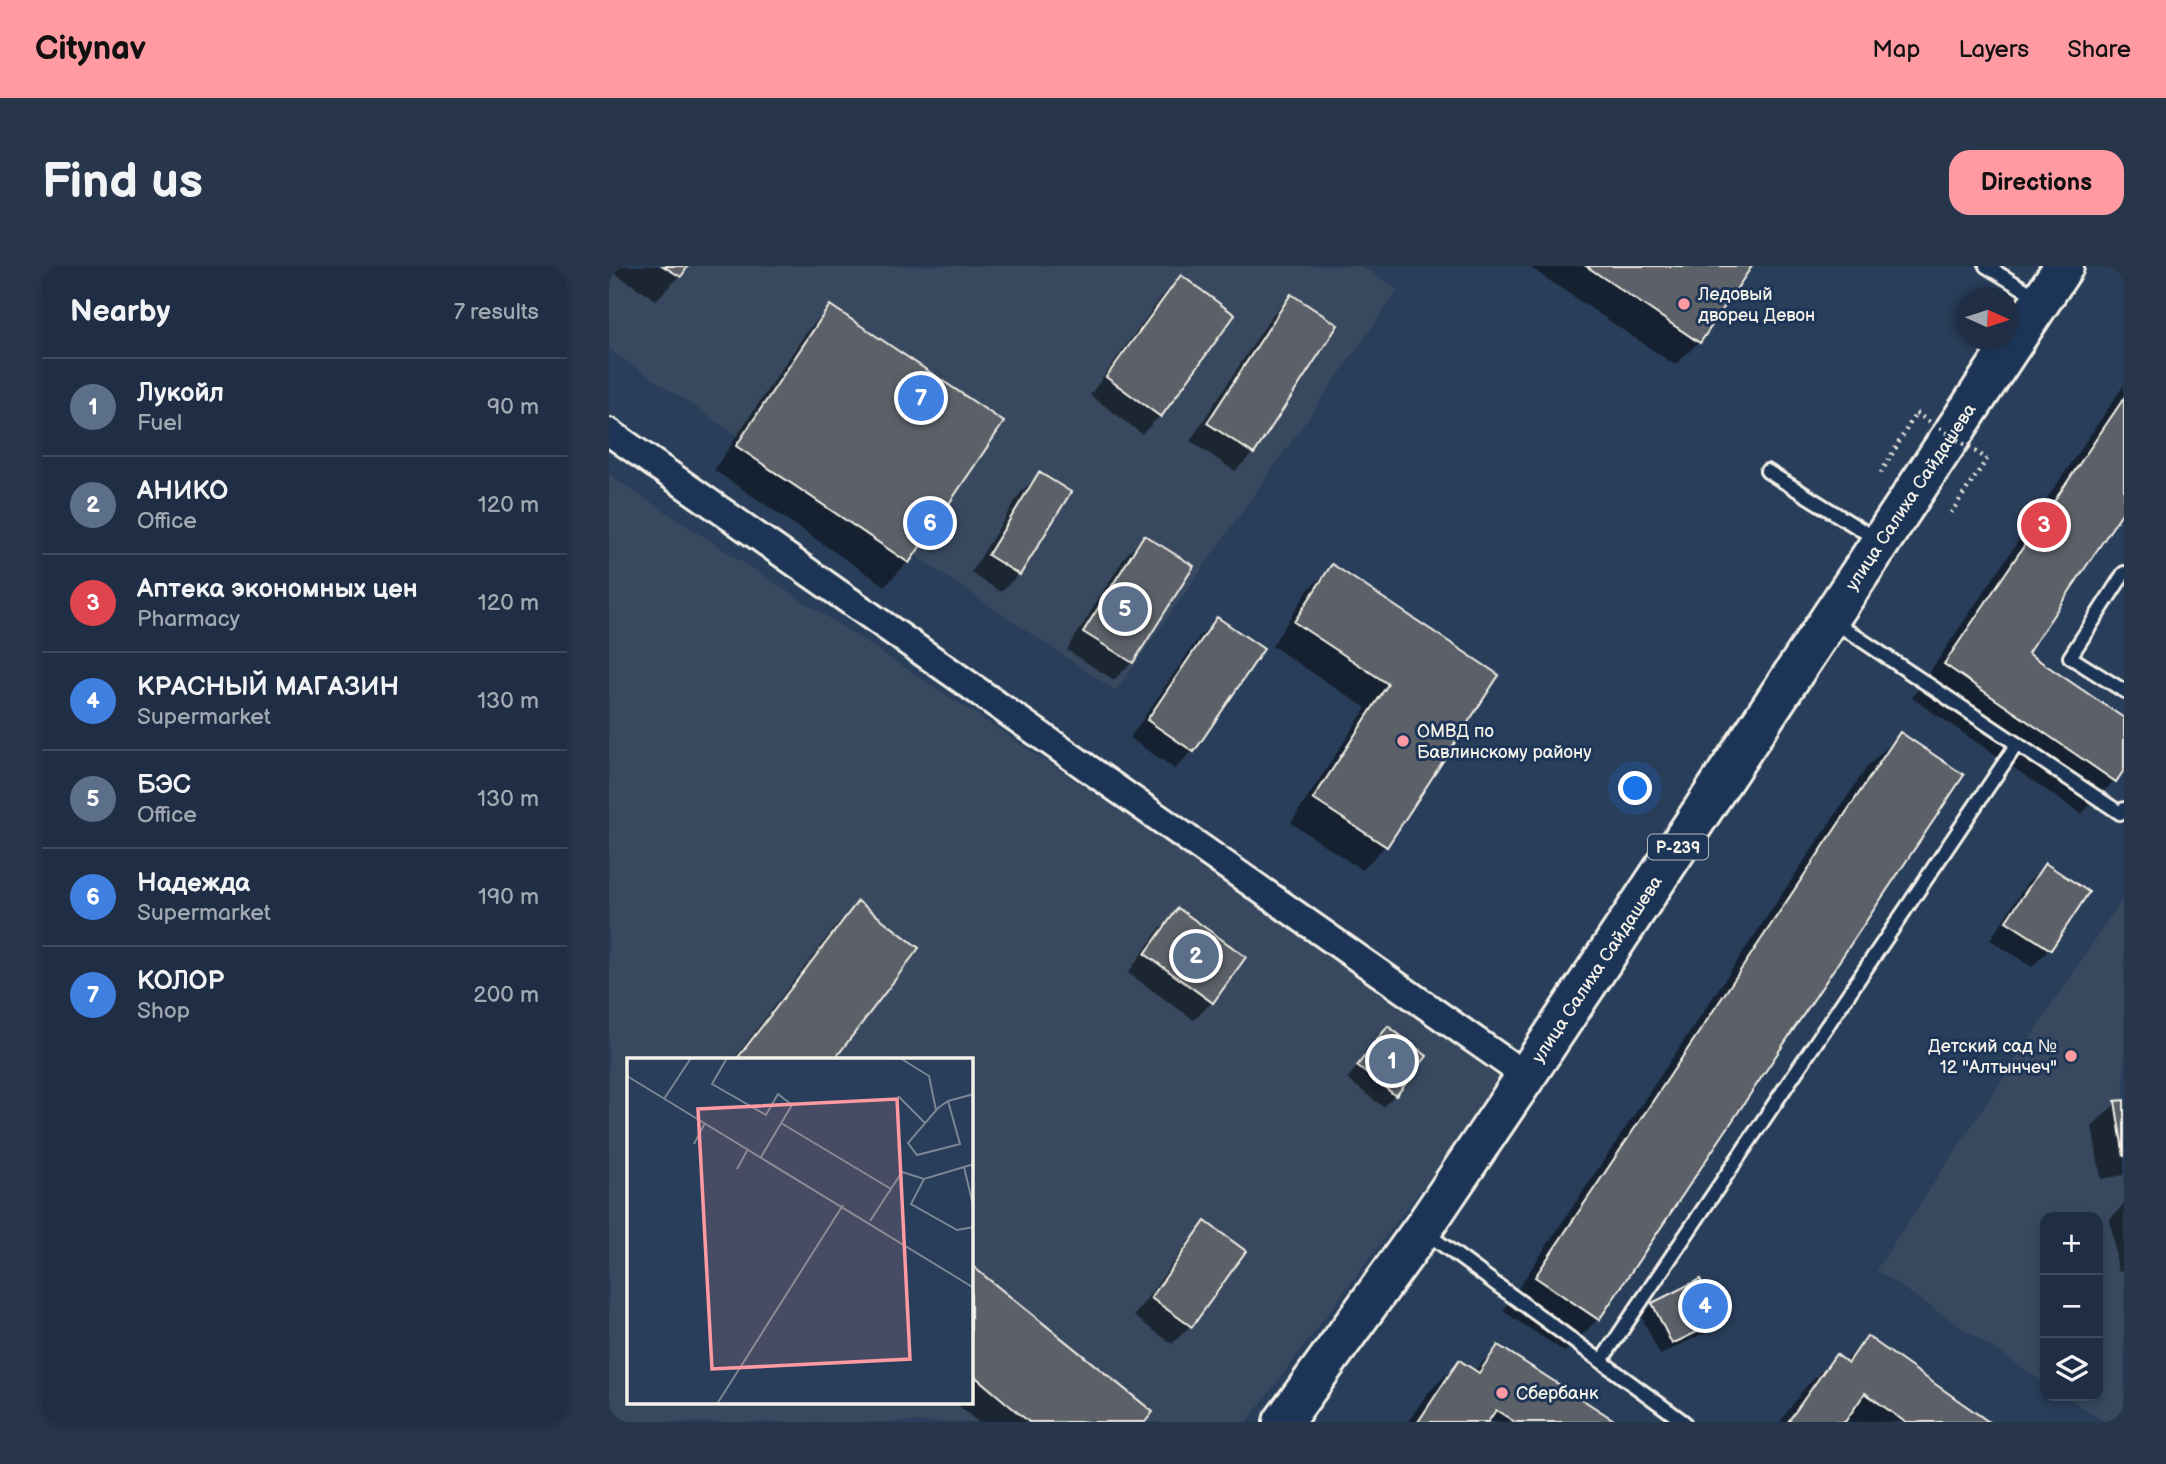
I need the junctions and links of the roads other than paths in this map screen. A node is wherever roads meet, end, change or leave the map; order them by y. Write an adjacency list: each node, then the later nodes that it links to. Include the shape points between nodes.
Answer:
1 (1986, 266): 3 (lane)
2 (2064, 266): 3 (highway, улица Салиха Сайдашева / Р-239)
3 (2042, 300): 6 (highway, улица Салиха Сайдашева / Р-239)
4 (609, 432): 12 (street)
5 (1767, 471): 6 (lane)
6 (1881, 542): 8 (highway, улица Салиха Сайдашева / Р-239)
7 (2124, 573): 9 (lane, via 2070,657)
8 (1830, 618): 10 (lane); 12 (highway, улица Салиха Сайдашева / Р-239)
9 (2124, 691)
10 (2017, 744): 11 (lane); 14 (lane)
11 (2123, 813)
12 (1526, 1076): 13 (highway, улица Салиха Сайдашева / Р-239)
13 (1422, 1230): 14 (lane); 15 (highway, улица Салиха Сайдашева / Р-239)
14 (1601, 1361): 16 (lane)
15 (1283, 1422)
16 (1685, 1422)

